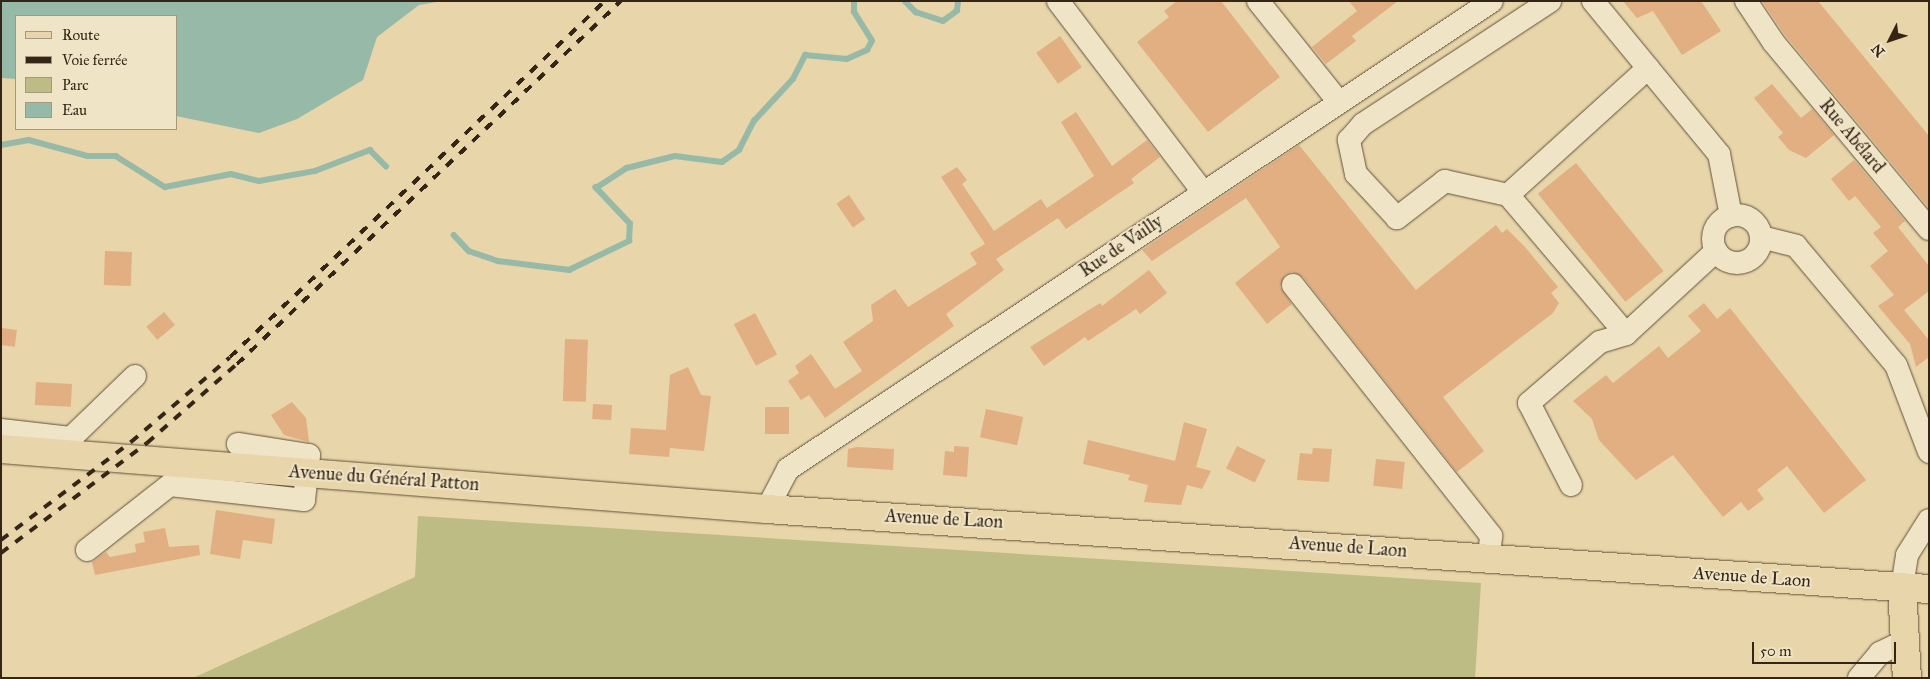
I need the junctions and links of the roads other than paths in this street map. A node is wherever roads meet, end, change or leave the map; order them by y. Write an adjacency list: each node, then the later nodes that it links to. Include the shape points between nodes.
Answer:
1 (1058, 1): 9 (street)
2 (1258, 1): 8 (street)
3 (1492, 1): 8 (street, Rue de Vailly)
4 (1550, 1): 10 (street, via 1363,124 1349,140 1356,174 1397,218 1445,180)
5 (1593, 1): 7 (street)
6 (1746, 1): 12 (street, Rue Abélard, via 1774,43)
7 (1648, 68): 10 (street); 11 (street, via 1720,154)
8 (1339, 102): 9 (street, Rue de Vailly)
9 (1203, 192): 24 (street, Rue de Vailly, via 788,469)
10 (1508, 195): 16 (street)
11 (1731, 216): 13 (street, via 1751,219); 14 (street, via 1715,230)
12 (1929, 229)
13 (1762, 237): 14 (street, via 1758,253 1744,262 1728,262); 21 (street, via 1796,246 1896,365)
14 (1716, 251): 16 (street)
15 (1293, 285): 27 (street, via 1490,536)
16 (1626, 334): 23 (street, via 1600,342 1529,403)
17 (135, 376): 18 (street, via 71,438)
18 (1, 430)
19 (238, 444): 22 (street, via 309,455)
20 (1, 449): 22 (main road, Avenue du Général Patton)
21 (1929, 452)
22 (310, 472): 24 (main road, Avenue du Général Patton); 26 (street, via 304,500 170,485)
23 (1570, 485)
24 (768, 509): 27 (main road, Avenue de Laon)
25 (1929, 520): 28 (street, via 1907,556)
26 (87, 550)
27 (1489, 558): 28 (main road, Avenue de Laon)
28 (1916, 588): 29 (main road)
29 (1903, 642): 30 (street, via 1880,652); 31 (main road)
30 (1859, 678)
31 (1908, 678)

